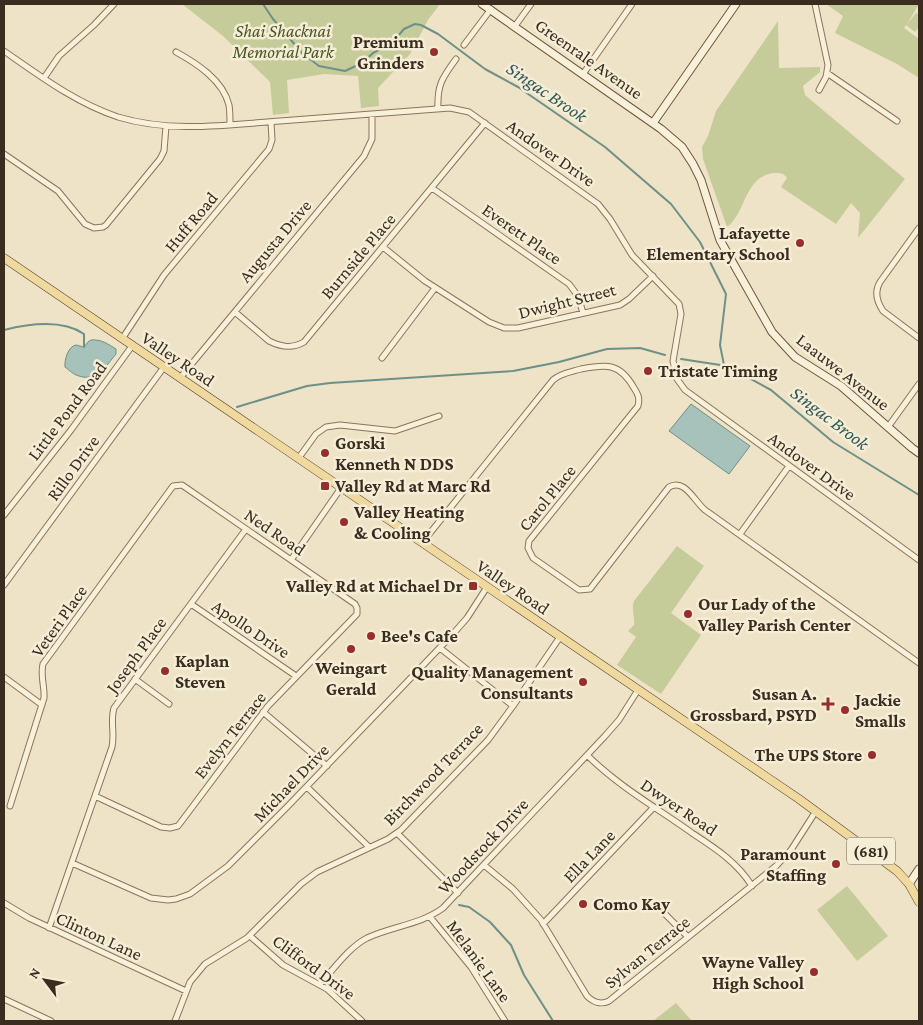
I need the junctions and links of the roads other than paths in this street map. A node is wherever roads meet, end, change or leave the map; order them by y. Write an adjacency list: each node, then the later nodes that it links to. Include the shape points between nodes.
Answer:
1 (114, 4): 15 (street, via 59,56)
2 (482, 4): 7 (street, Greenrale Avenue)
3 (531, 4): 8 (street)
4 (632, 4): 14 (street)
5 (736, 4): 22 (street)
6 (815, 4): 13 (street)
7 (491, 9): 8 (street, Greenrale Avenue); 9 (street)
8 (515, 26): 14 (street, Greenrale Avenue)
9 (464, 46)
10 (4, 51): 15 (street, Andover Drive)
11 (176, 52): 23 (street, via 218,84 228,104)
12 (456, 59): 17 (street, via 439,84)
13 (827, 73): 16 (street); 19 (street)
14 (583, 74): 22 (street, Greenrale Avenue)
15 (44, 78): 24 (street, Andover Drive, via 102,111)
16 (819, 90)
17 (438, 109): 18 (street, Andover Drive); 21 (street, Andover Drive, via 464,110)
18 (372, 114): 20 (street, Andover Drive); 32 (street, Augusta Drive, via 372,139 364,156)
19 (897, 120)
20 (271, 122): 23 (street, Andover Drive); 35 (street, Huff Road, via 269,148 164,276)
21 (485, 123): 26 (street, Burnside Place); 30 (street, Andover Drive, via 598,204 628,249)
22 (653, 123): 42 (street, Laauwe Avenue, via 688,155 701,180 720,240 772,332 795,357 841,386)
23 (230, 125): 24 (street, Andover Drive)
24 (166, 126): 25 (street, via 164,151 160,159 106,225 99,228 85,224 58,191)
25 (4, 154)
26 (432, 188): 28 (street, Burnside Place); 33 (street, Everett Place, via 569,284 578,296)
27 (919, 228): 34 (street, via 880,282 876,295 888,316)
28 (383, 247): 31 (street, Dwight Street); 32 (street, Burnside Place, via 311,334 299,344 288,347 275,344)
29 (4, 258): 35 (main road, Valley Road / (681))
30 (653, 276): 33 (street, Dwight Street, via 620,305); 45 (street, Andover Drive, via 676,300 680,309 673,361 680,385 690,396)
31 (436, 288): 33 (street, Dwight Street, via 504,328 518,328); 37 (street)
32 (235, 312): 39 (street, Augusta Drive)
33 (583, 313)
34 (919, 338)
35 (122, 339): 36 (main road, Valley Road / (681))
36 (132, 346): 38 (main road, Valley Road / (681)); 48 (street, Little Pond Road)
37 (382, 358)
38 (164, 367): 39 (main road, Valley Road / (681)); 54 (street, Rillo Drive)
39 (180, 378): 44 (main road, Valley Road / (681))
40 (919, 384): 42 (street)
41 (440, 416): 44 (street, via 395,431 340,425 326,428 316,434)
42 (888, 427): 43 (street, Laauwe Avenue)
43 (919, 453)
44 (298, 459): 46 (main road, Valley Road / (681))
45 (789, 466): 50 (street); 53 (street, Andover Drive)
46 (341, 488): 51 (main road, Valley Road / (681)); 52 (street)
47 (188, 489): 49 (street, Ned Road); 66 (street, Veteri Place, via 179,484 173,486 46,659 42,669 45,691)
48 (4, 515)
49 (246, 529): 52 (street, Ned Road); 57 (street, Joseph Place)
50 (740, 534): 51 (street, Carol Place, via 700,505 684,487 675,485 669,487 590,589 579,590 531,556 529,541 638,406 638,395 630,379 621,371 604,365 566,372 553,380); 60 (street, Carol Place)
51 (422, 543): 55 (main road, Valley Road / (681))
52 (291, 560): 56 (street, Ned Road)
53 (919, 560)
54 (4, 586)
55 (486, 587): 58 (main road, Valley Road / (681)); 59 (street, Michael Drive, via 461,625)
56 (348, 598): 61 (street, Evelyn Terrace, via 356,604 356,614)
57 (191, 604): 61 (street, Apollo Drive); 63 (street, Joseph Place)
58 (560, 637): 64 (main road, Valley Road / (681)); 67 (street, Birchwood Terrace)
59 (440, 648): 67 (street); 70 (street, Michael Drive)
60 (919, 663)
61 (296, 676): 68 (street, Evelyn Terrace)
62 (4, 677): 66 (street)
63 (136, 679): 65 (street); 72 (street, Joseph Place, via 114,708 113,743)
64 (638, 690): 69 (street, Woodstock Drive, via 612,729); 75 (main road, Valley Road / (681))
65 (169, 704)
66 (42, 705): 73 (street, Veteri Place)
67 (513, 706): 76 (street, Birchwood Terrace, via 488,740)
68 (263, 712): 70 (street); 72 (street, Evelyn Terrace, via 178,826 161,827)
69 (587, 755): 74 (street, Dwyer Road); 79 (street, Woodstock Drive)
70 (327, 766): 71 (street, Michael Drive)
71 (306, 787): 77 (street); 78 (street, Michael Drive, via 228,866 183,897 168,900 151,898)
72 (95, 796): 78 (street, Joseph Place)
73 (10, 806)
74 (654, 807): 82 (street, Dwyer Road, via 729,858); 88 (street, Ella Lane)
75 (816, 812): 81 (main road, Valley Road / (681), via 892,867); 82 (street, Sylvan Terrace, via 784,858)
76 (397, 834): 77 (street, Birchwood Terrace); 83 (street)
77 (369, 847): 90 (street, Birchwood Terrace, via 310,876)
78 (72, 863): 89 (street, Joseph Place)
79 (484, 865): 83 (street, Woodstock Drive); 88 (street, Sylvan Terrace, via 512,889)
80 (919, 869): 81 (street)
81 (909, 884): 84 (main road, Valley Road / (681))
82 (752, 886): 91 (street, Sylvan Terrace)
83 (458, 893): 87 (street, Woodstock Drive)
84 (919, 902)
85 (4, 903): 89 (street, Clinton Lane)
86 (665, 914): 91 (street)
87 (430, 917): 92 (street, Woodstock Drive, via 366,939 353,948); 98 (street, Melanie Lane, via 471,967)
88 (543, 924): 91 (street, Sylvan Terrace, via 587,996 599,1003 609,1001)
89 (49, 928): 93 (street, Clinton Lane)
90 (250, 936): 92 (street, Clifford Drive, via 283,965); 93 (street, Birchwood Terrace, via 205,964)
91 (688, 937)
92 (320, 984): 97 (street, Clifford Drive)
93 (186, 990): 96 (street, Birchwood Terrace)
94 (4, 999): 95 (street)
95 (51, 1021)
96 (175, 1021)
97 (362, 1021)
98 (505, 1021)

